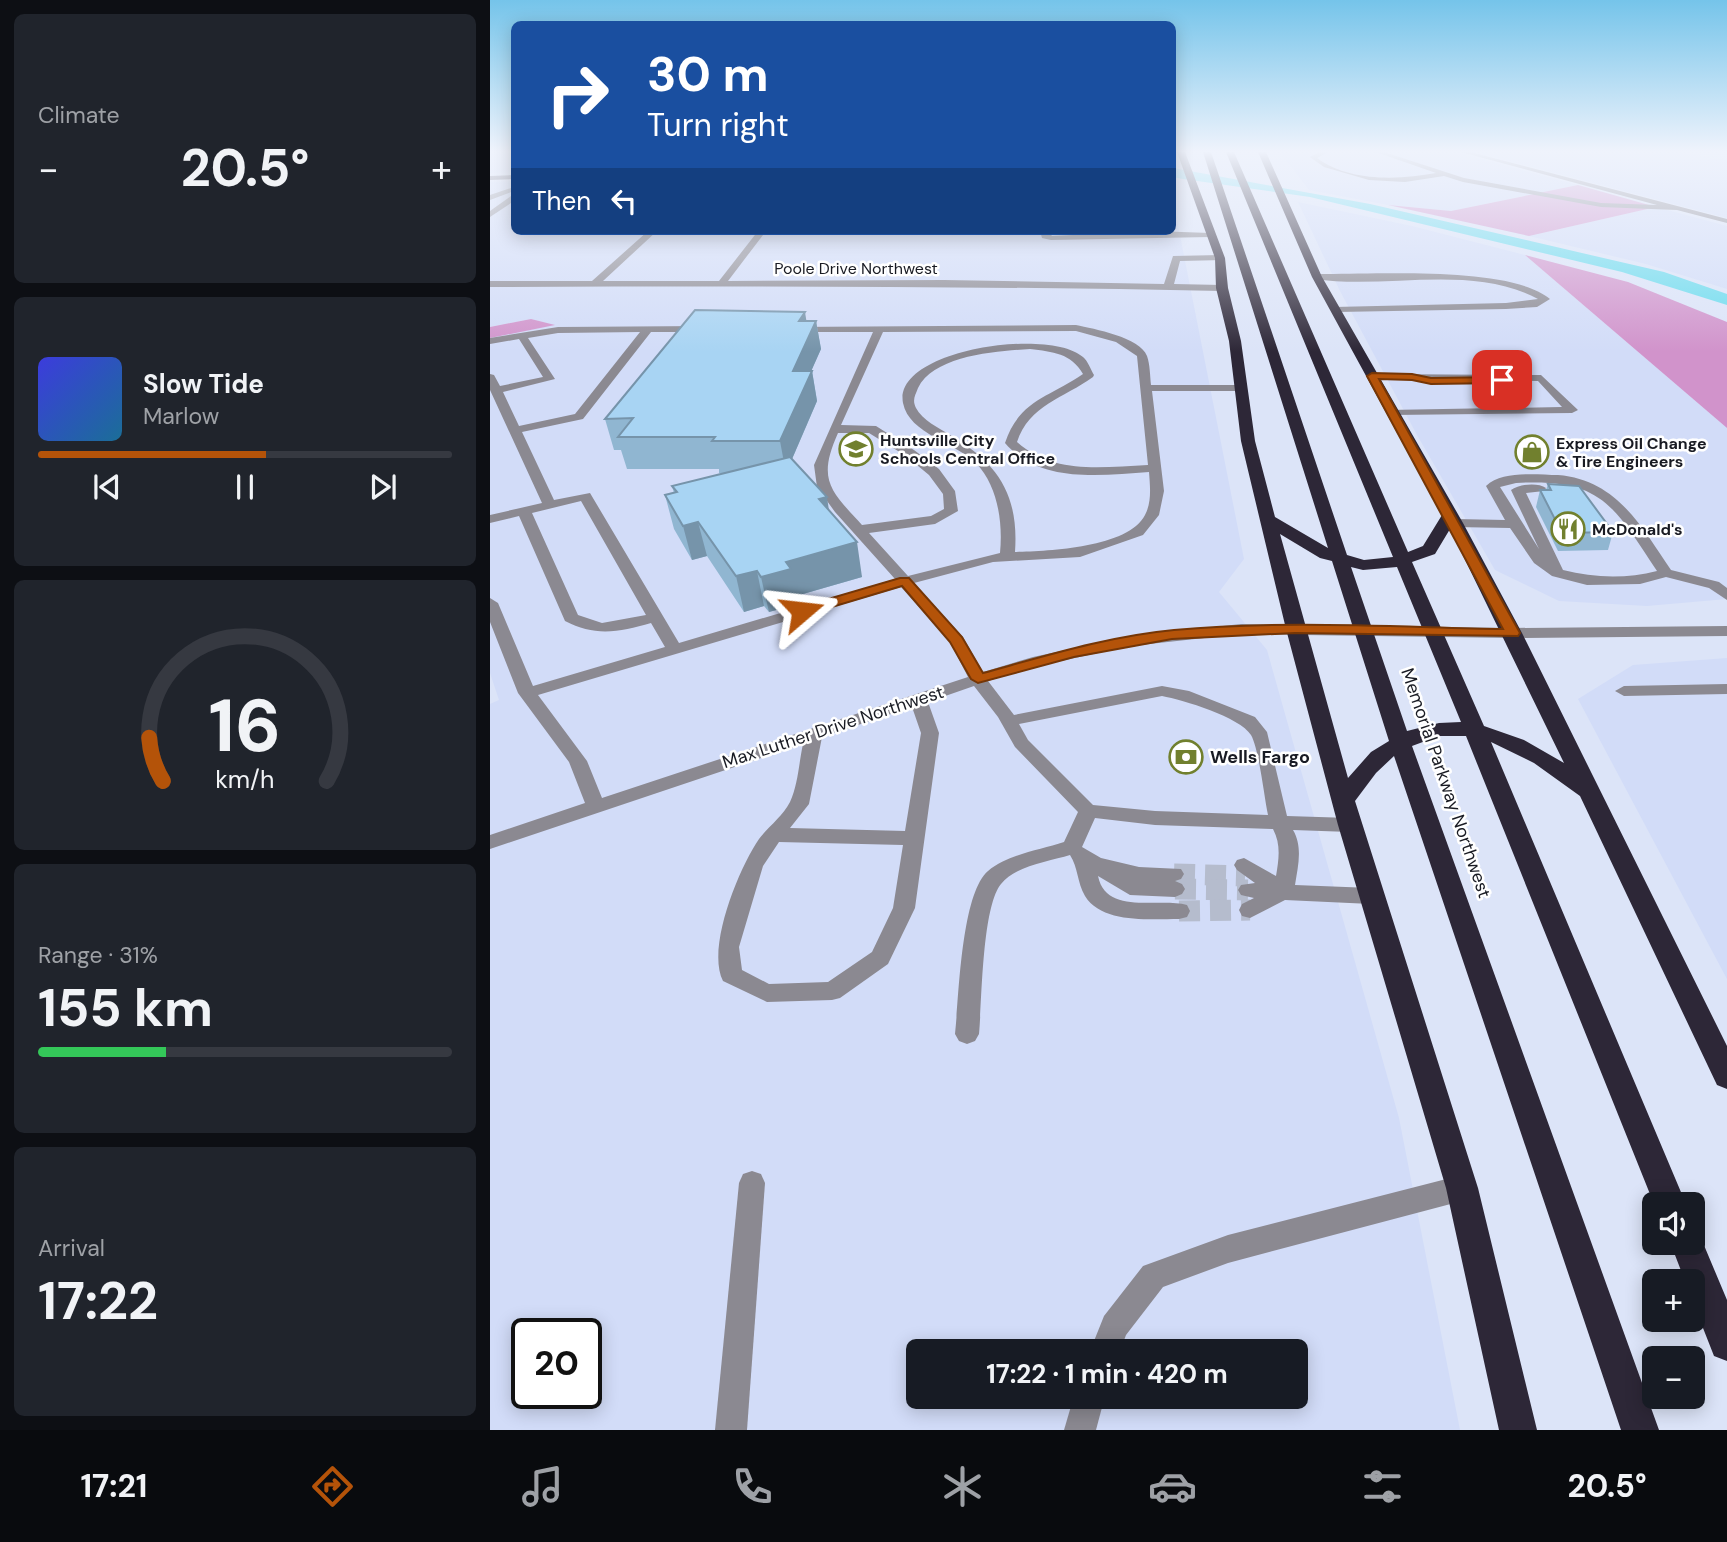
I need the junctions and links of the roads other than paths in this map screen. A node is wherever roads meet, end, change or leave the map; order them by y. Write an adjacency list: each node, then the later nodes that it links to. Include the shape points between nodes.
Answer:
1 (1204, 219): 11 (highway)
2 (1229, 219): 86 (highway, Memorial Parkway Northwest, via 1411,776)
3 (1260, 219): 78 (highway)
4 (1290, 219): 13 (highway)
5 (1176, 234): 11 (street)
6 (649, 235): 15 (street)
7 (759, 235): 16 (street)
8 (1045, 235): 10 (street)
9 (1067, 235): 10 (street)
10 (1146, 235)
11 (1210, 236): 12 (highway)
12 (1220, 258): 17 (street, via 1176,258); 18 (highway)
13 (1318, 277): 19 (highway); 19 (street, via 1489,279 1545,299 1537,304 1506,306)
14 (490, 284): 15 (street, Poole Drive Northwest)
15 (594, 284): 16 (street, Poole Drive Northwest)
16 (721, 284): 17 (street, Poole Drive Northwest)
17 (1168, 288): 18 (street, Poole Drive Northwest)
18 (1222, 288): 30 (highway)
19 (1338, 309): 26 (highway)
20 (648, 328): 21 (street); 24 (street, via 558,330); 34 (street, via 579,417)
21 (712, 329)
22 (776, 329): 23 (street)
23 (879, 329): 29 (street, via 1044,327 1101,333 1133,346 1142,355); 33 (street)
24 (522, 336): 25 (street); 28 (street, via 550,380)
25 (490, 341)
26 (1372, 376): 27 (street); 32 (highway)
27 (1412, 377): 31 (street, via 1517,381 1542,388 1549,395 1538,404); 31 (street, via 1541,378 1572,410)
28 (493, 383): 34 (street)
29 (1145, 388): 30 (street); 35 (street)
30 (1241, 388): 41 (highway, via 1248,441)
31 (1514, 411): 32 (street)
32 (1392, 412): 40 (highway)
33 (834, 429): 43 (street, via 820,465 822,484); 43 (street, via 872,429 934,472 950,494 951,511 935,520)
34 (515, 430): 36 (street)
35 (1154, 468): 44 (street, via 1157,491 1152,515 1138,532 1080,553); 44 (street, via 1075,470 1041,464 1020,455 1011,443 1014,428 1028,411 1089,375 1079,357 1061,350 1011,345 949,359 924,372 911,386 908,400 914,414 981,461 995,481 1010,533)
36 (550, 505): 37 (street); 50 (street, via 585,496)
37 (524, 511): 39 (street); 50 (street, via 570,618 586,628 614,628)
38 (1623, 512): 42 (street, via 1591,486 1565,479 1513,479 1493,486); 45 (street, via 1546,487 1518,490); 46 (street)
39 (490, 519)
40 (1452, 519): 41 (highway, via 1429,550 1393,563 1363,565 1326,554); 42 (street); 53 (highway)
41 (1268, 520): 51 (highway)
42 (1514, 524): 45 (street, via 1539,560)
43 (859, 530): 47 (street)
44 (1007, 558): 47 (street)
45 (1557, 573): 46 (street, via 1587,580 1640,580)
46 (1666, 573): 48 (street, via 1714,585)
47 (905, 581): 54 (street); 55 (street, via 957,640)
48 (1727, 595)
49 (490, 603): 58 (street)
50 (656, 617): 54 (street)
51 (1295, 629): 53 (street, Max Luther Drive Northwest); 55 (street, Max Luther Drive Northwest, via 1241,629 1131,641); 63 (highway)
52 (1727, 631): 53 (street, Max Luther Drive Northwest)
53 (1513, 633): 62 (highway)
54 (674, 649): 58 (street)
55 (978, 679): 59 (street, Max Luther Drive Northwest); 60 (street)
56 (1727, 689): 57 (street)
57 (1624, 691)
58 (527, 693): 64 (street, via 578,761)
59 (918, 698): 61 (street, Max Luther Drive Northwest); 69 (street, via 930,733)
60 (1009, 721): 65 (street, via 1021,743); 66 (street, via 1162,691 1183,695 1249,721 1261,736)
61 (814, 733): 64 (street, Max Luther Drive Northwest); 68 (street, via 799,804)
62 (1592, 795): 63 (highway, via 1548,760 1505,737 1457,727 1422,732 1384,752); 75 (highway)
63 (1343, 800): 67 (highway)
64 (596, 806): 70 (street, Max Luther Drive Northwest)
65 (1088, 811): 66 (street); 71 (street)
66 (1279, 822): 67 (street); 72 (street, via 1287,838 1289,859)
67 (1350, 825): 73 (highway)
68 (774, 835): 69 (street); 69 (street, via 753,866 728,947 731,975 768,993 832,991 880,958 904,908)
69 (914, 838)
70 (490, 842)
71 (1079, 854): 71 (street, via 1099,900 1119,909 1175,888); 74 (street, via 1012,867 993,879 982,903)
72 (1283, 891): 72 (street, via 1247,888); 73 (street)
73 (1371, 895): 77 (highway)
74 (967, 1034)
75 (1727, 1076)
76 (752, 1183): 83 (street)
77 (1462, 1188): 80 (street, via 1228,1248 1153,1276 1114,1326); 85 (highway)
78 (1665, 1192)
79 (1691, 1255): 81 (highway)
80 (1109, 1339)
81 (1727, 1343)
82 (1086, 1409): 84 (street)
83 (731, 1430)
84 (1080, 1430)
85 (1518, 1430)
86 (1640, 1430)

